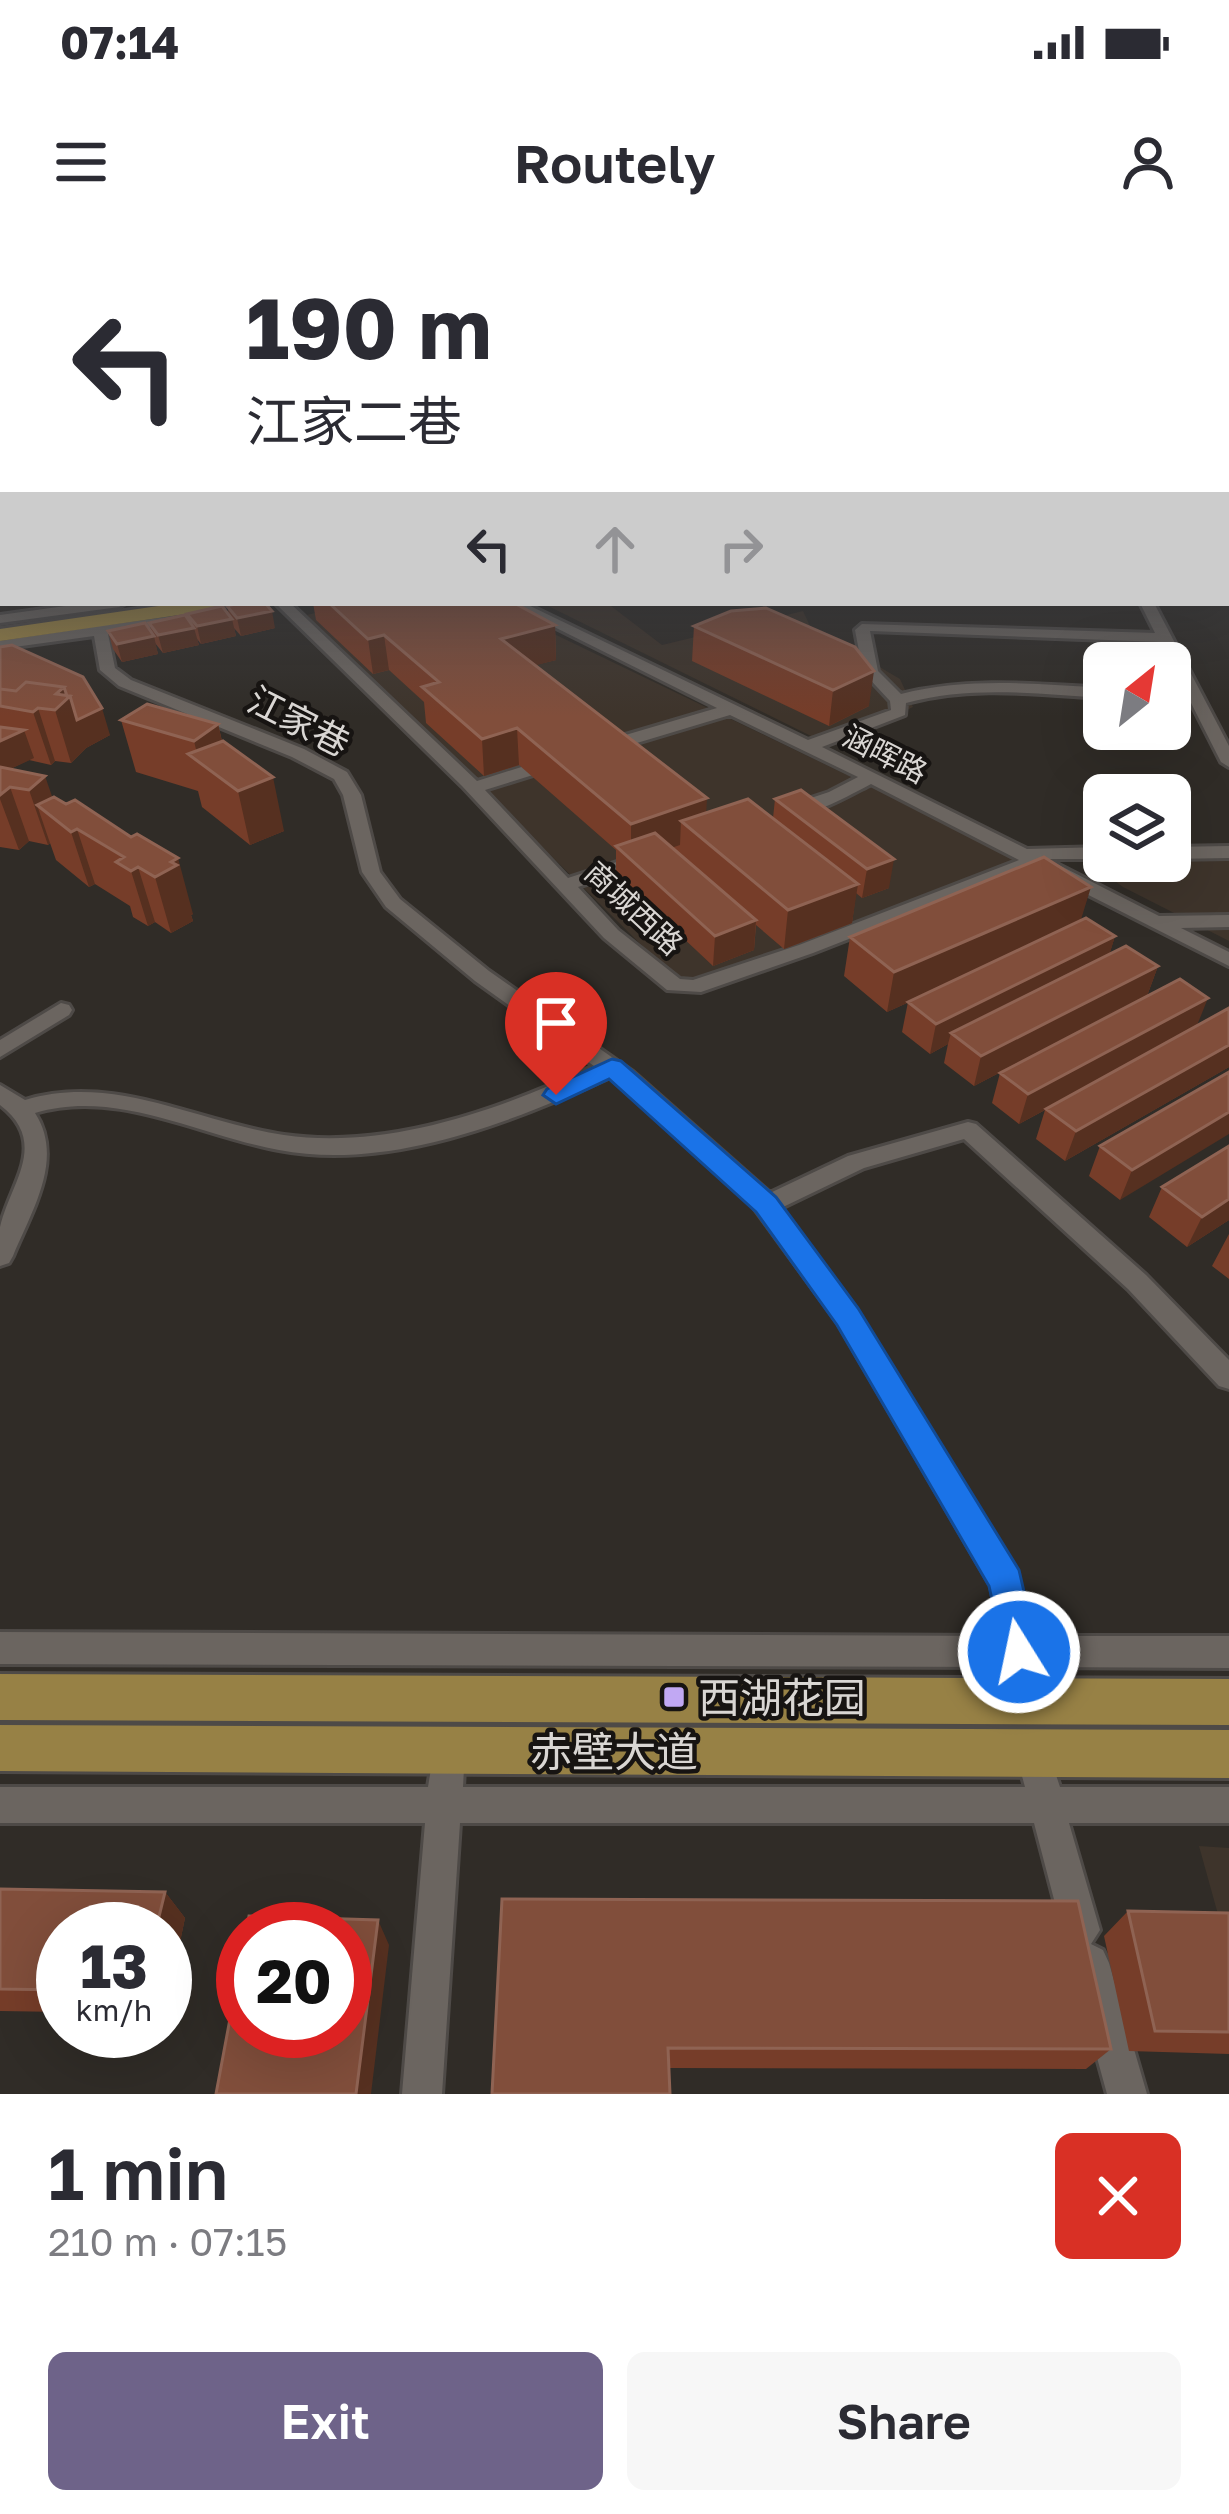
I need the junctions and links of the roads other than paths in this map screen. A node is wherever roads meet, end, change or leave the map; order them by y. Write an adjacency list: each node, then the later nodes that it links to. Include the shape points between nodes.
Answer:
1 (97, 606): 8 (street)
2 (155, 606): 10 (main road)
3 (206, 606): 9 (main road)
4 (285, 606): 21 (street, 商城西路)
5 (519, 606): 17 (street, 涵晖路)
6 (1149, 606): 11 (street)
7 (248, 607): 9 (street)
8 (0, 619)
9 (100, 628): 10 (main road); 12 (street); 34 (street, 江家巷, via 108,670 125,683 341,776 371,872 393,903)
10 (0, 632)
11 (1165, 638): 15 (street); 16 (street, via 867,627 871,672)
12 (0, 645)
13 (1083, 692): 16 (street, via 992,688)
14 (1191, 696): 15 (street)
15 (1195, 696): 19 (street)
16 (898, 700): 18 (street, via 899,712)
17 (731, 709): 18 (street, 涵晖路); 21 (street)
18 (808, 746): 20 (street, 涵晖路)
19 (1229, 762)
20 (872, 777): 22 (street); 27 (street, 涵晖路)
21 (472, 788): 28 (street, 商城西路)
22 (768, 818)
23 (723, 833): 28 (street)
24 (1229, 851): 25 (street)
25 (1191, 852)
26 (1083, 855): 27 (street)
27 (1029, 857): 28 (street, 商城西路, via 694,987 674,985); 30 (street, 涵晖路)
28 (565, 885)
29 (1229, 921): 30 (street)
30 (1157, 922): 31 (street, 涵晖路)
31 (1229, 960)
32 (61, 1010): 33 (street)
33 (0, 1050)
34 (612, 1067): 36 (street, via 556,1095 368,1142 287,1144 67,1098); 37 (street, 江家巷)
35 (0, 1093): 36 (street)
36 (21, 1109): 38 (street, via 39,1148)
37 (766, 1205): 39 (street, via 856,1162 968,1130 1137,1282); 41 (street, 江家巷, via 848,1316 1006,1582)
38 (0, 1256)
39 (1229, 1378)
40 (0, 1648): 41 (street)
41 (1019, 1652): 42 (street); 44 (street, 江家巷)
42 (1229, 1652)
43 (0, 1697): 44 (main road, 赤壁大道)
44 (1029, 1701): 45 (main road, 赤壁大道)
45 (1229, 1702)
46 (0, 1748): 47 (main road, 赤壁大道)
47 (448, 1750): 48 (main road, 赤壁大道); 51 (street)
48 (1033, 1754): 49 (main road, 赤壁大道); 52 (street)
49 (1229, 1754)
50 (0, 1805): 51 (street)
51 (444, 1805): 52 (street); 54 (street)
52 (1046, 1805): 53 (street); 55 (street)
53 (1229, 1805)
54 (422, 2094)
55 (1127, 2094)

